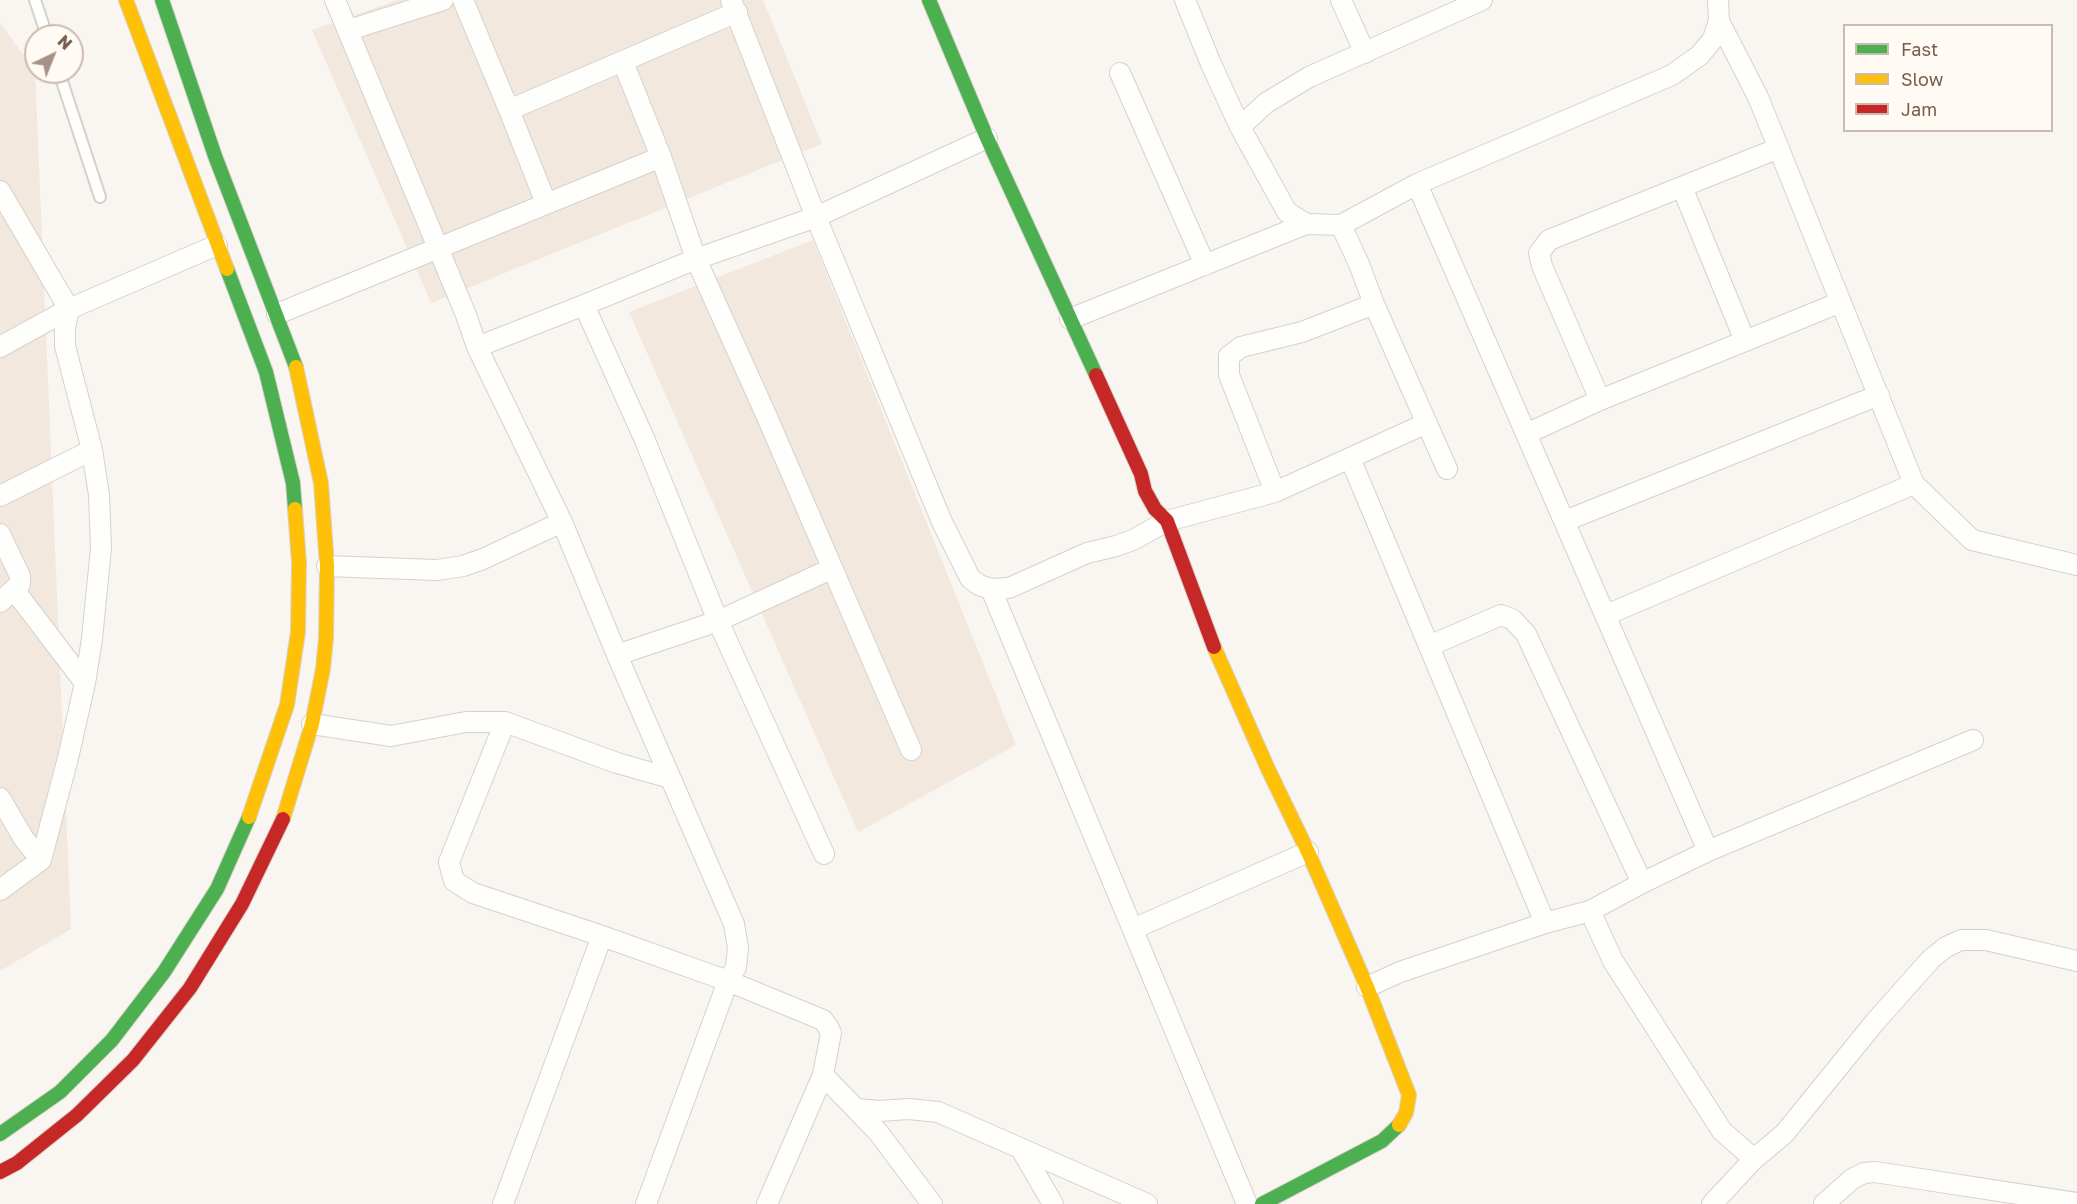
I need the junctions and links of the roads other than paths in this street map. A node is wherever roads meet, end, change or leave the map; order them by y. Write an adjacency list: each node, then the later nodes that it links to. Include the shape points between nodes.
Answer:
1 (35, 0): 14 (lane)
2 (126, 0): 33 (main road)
3 (162, 0): 41 (main road, via 215,156)
4 (335, 0): 15 (street)
5 (443, 0): 15 (street)
6 (463, 0): 20 (street)
7 (929, 0): 22 (main road)
8 (1185, 0): 21 (street)
9 (1341, 0): 16 (street)
10 (1482, 0): 16 (street)
11 (1718, 0): 13 (street)
12 (734, 6): 17 (street); 30 (street)
13 (1719, 21): 23 (street); 25 (street, via 1713,39 1700,55 1672,75)
14 (43, 24)
15 (349, 30): 34 (street)
16 (1365, 53): 21 (street, via 1273,98)
17 (623, 62): 20 (street); 24 (street)
18 (1120, 73): 36 (street)
19 (63, 84): 28 (lane)
20 (509, 110): 29 (street)
21 (1240, 127): 31 (street, via 1287,212)
22 (987, 138): 30 (street); 42 (main road)
23 (1779, 148): 26 (street); 37 (street)
24 (661, 157): 29 (street); 35 (street)
25 (1417, 184): 32 (street); 49 (street)
26 (1682, 187): 43 (street); 47 (street, via 1550,240 1539,254)
27 (0, 193): 40 (street)
28 (100, 197)
29 (546, 203): 34 (street)
30 (816, 217): 35 (street); 64 (street, via 942,522 970,578)
31 (1306, 224): 32 (street); 36 (street)
32 (1341, 225): 38 (street)
33 (218, 245): 40 (street); 50 (main road)
34 (437, 250): 41 (street); 45 (street)
35 (696, 260): 39 (street); 63 (street)
36 (1205, 265): 42 (street)
37 (1841, 302): 43 (street); 46 (street)
38 (1374, 304): 48 (street); 55 (street, via 1302,332 1241,347 1229,356 1228,375)
39 (584, 305): 45 (street); 67 (street)
40 (69, 309): 44 (street); 51 (street, via 65,346)
41 (277, 314): 50 (main road, via 297,369)
42 (1070, 319): 57 (main road, via 1141,474 1145,491)
43 (1745, 342): 47 (street)
44 (0, 347)
45 (477, 347): 59 (street)
46 (1880, 395): 54 (street); 58 (street)
47 (1600, 400): 49 (street)
48 (1427, 423): 52 (street); 53 (street)
49 (1526, 434): 58 (street)
50 (299, 447): 62 (main road, via 321,483); 88 (main road, via 293,483 298,633 287,705 252,809)
51 (92, 450): 56 (street); 70 (street, via 99,495 100,548)
52 (1350, 458): 55 (street); 68 (street)
53 (1447, 469)
54 (1914, 484): 61 (street, via 1972,540); 66 (street)
55 (1275, 492): 57 (street)
56 (0, 496)
57 (1167, 521): 64 (street, via 1134,540 1087,553 1009,588); 78 (main road, via 1213,645)
58 (1564, 521): 66 (street)
59 (562, 522): 62 (street, via 463,566 437,570); 69 (street)
60 (0, 534): 65 (street, via 21,576 20,584)
61 (2077, 565)
62 (327, 566): 72 (main road, via 326,638)
63 (831, 569): 67 (street); 74 (street)
64 (991, 589): 85 (street)
65 (8, 596): 70 (street)
66 (1606, 615): 77 (street)
67 (718, 621): 69 (street); 79 (street)
68 (1429, 646): 81 (street, via 1501,615 1512,619 1526,634); 84 (street)
69 (617, 655): 75 (street)
70 (85, 683): 80 (street)
71 (505, 722): 72 (street, via 466,722 391,736); 75 (street); 86 (street, via 449,862 454,881 472,893)
72 (312, 724): 88 (main road, via 284,818 243,904)
73 (1973, 740): 77 (street)
74 (911, 750)
75 (670, 778): 89 (street, via 734,924 736,967)
76 (0, 798): 80 (street)
77 (1708, 851): 81 (street)
78 (1308, 852): 85 (street); 90 (main road)
79 (824, 854)
80 (41, 860): 82 (street)
81 (1642, 883): 83 (street)
82 (0, 890)
83 (1590, 911): 84 (street); 95 (street, via 1613,961 1722,1131)
84 (1545, 923): 90 (street)
85 (1133, 929): 104 (street)
86 (602, 936): 89 (street); 98 (street)
87 (2077, 961): 95 (street, via 1986,940 1961,940 1946,947 1875,1022 1784,1134)
88 (177, 980): 93 (main road, via 60,1092); 96 (main road, via 133,1060 76,1115)
89 (728, 981): 91 (street, via 823,1020 831,1033); 99 (street)
90 (1367, 987): 105 (main road, via 1409,1095 1406,1113 1382,1141)
91 (823, 1075): 92 (street); 100 (street)
92 (857, 1109): 94 (street, via 938,1112); 101 (street)
93 (0, 1134)
94 (1021, 1149): 102 (street); 103 (street)
95 (1755, 1159): 106 (street)
96 (0, 1172)
97 (2077, 1203): 107 (street, via 1875,1172 1852,1179)
98 (503, 1204)
99 (646, 1204)
100 (767, 1204)
101 (932, 1204)
102 (1053, 1204)
103 (1147, 1204)
104 (1247, 1204)
105 (1262, 1204)
106 (1712, 1204)
107 (1824, 1204)

